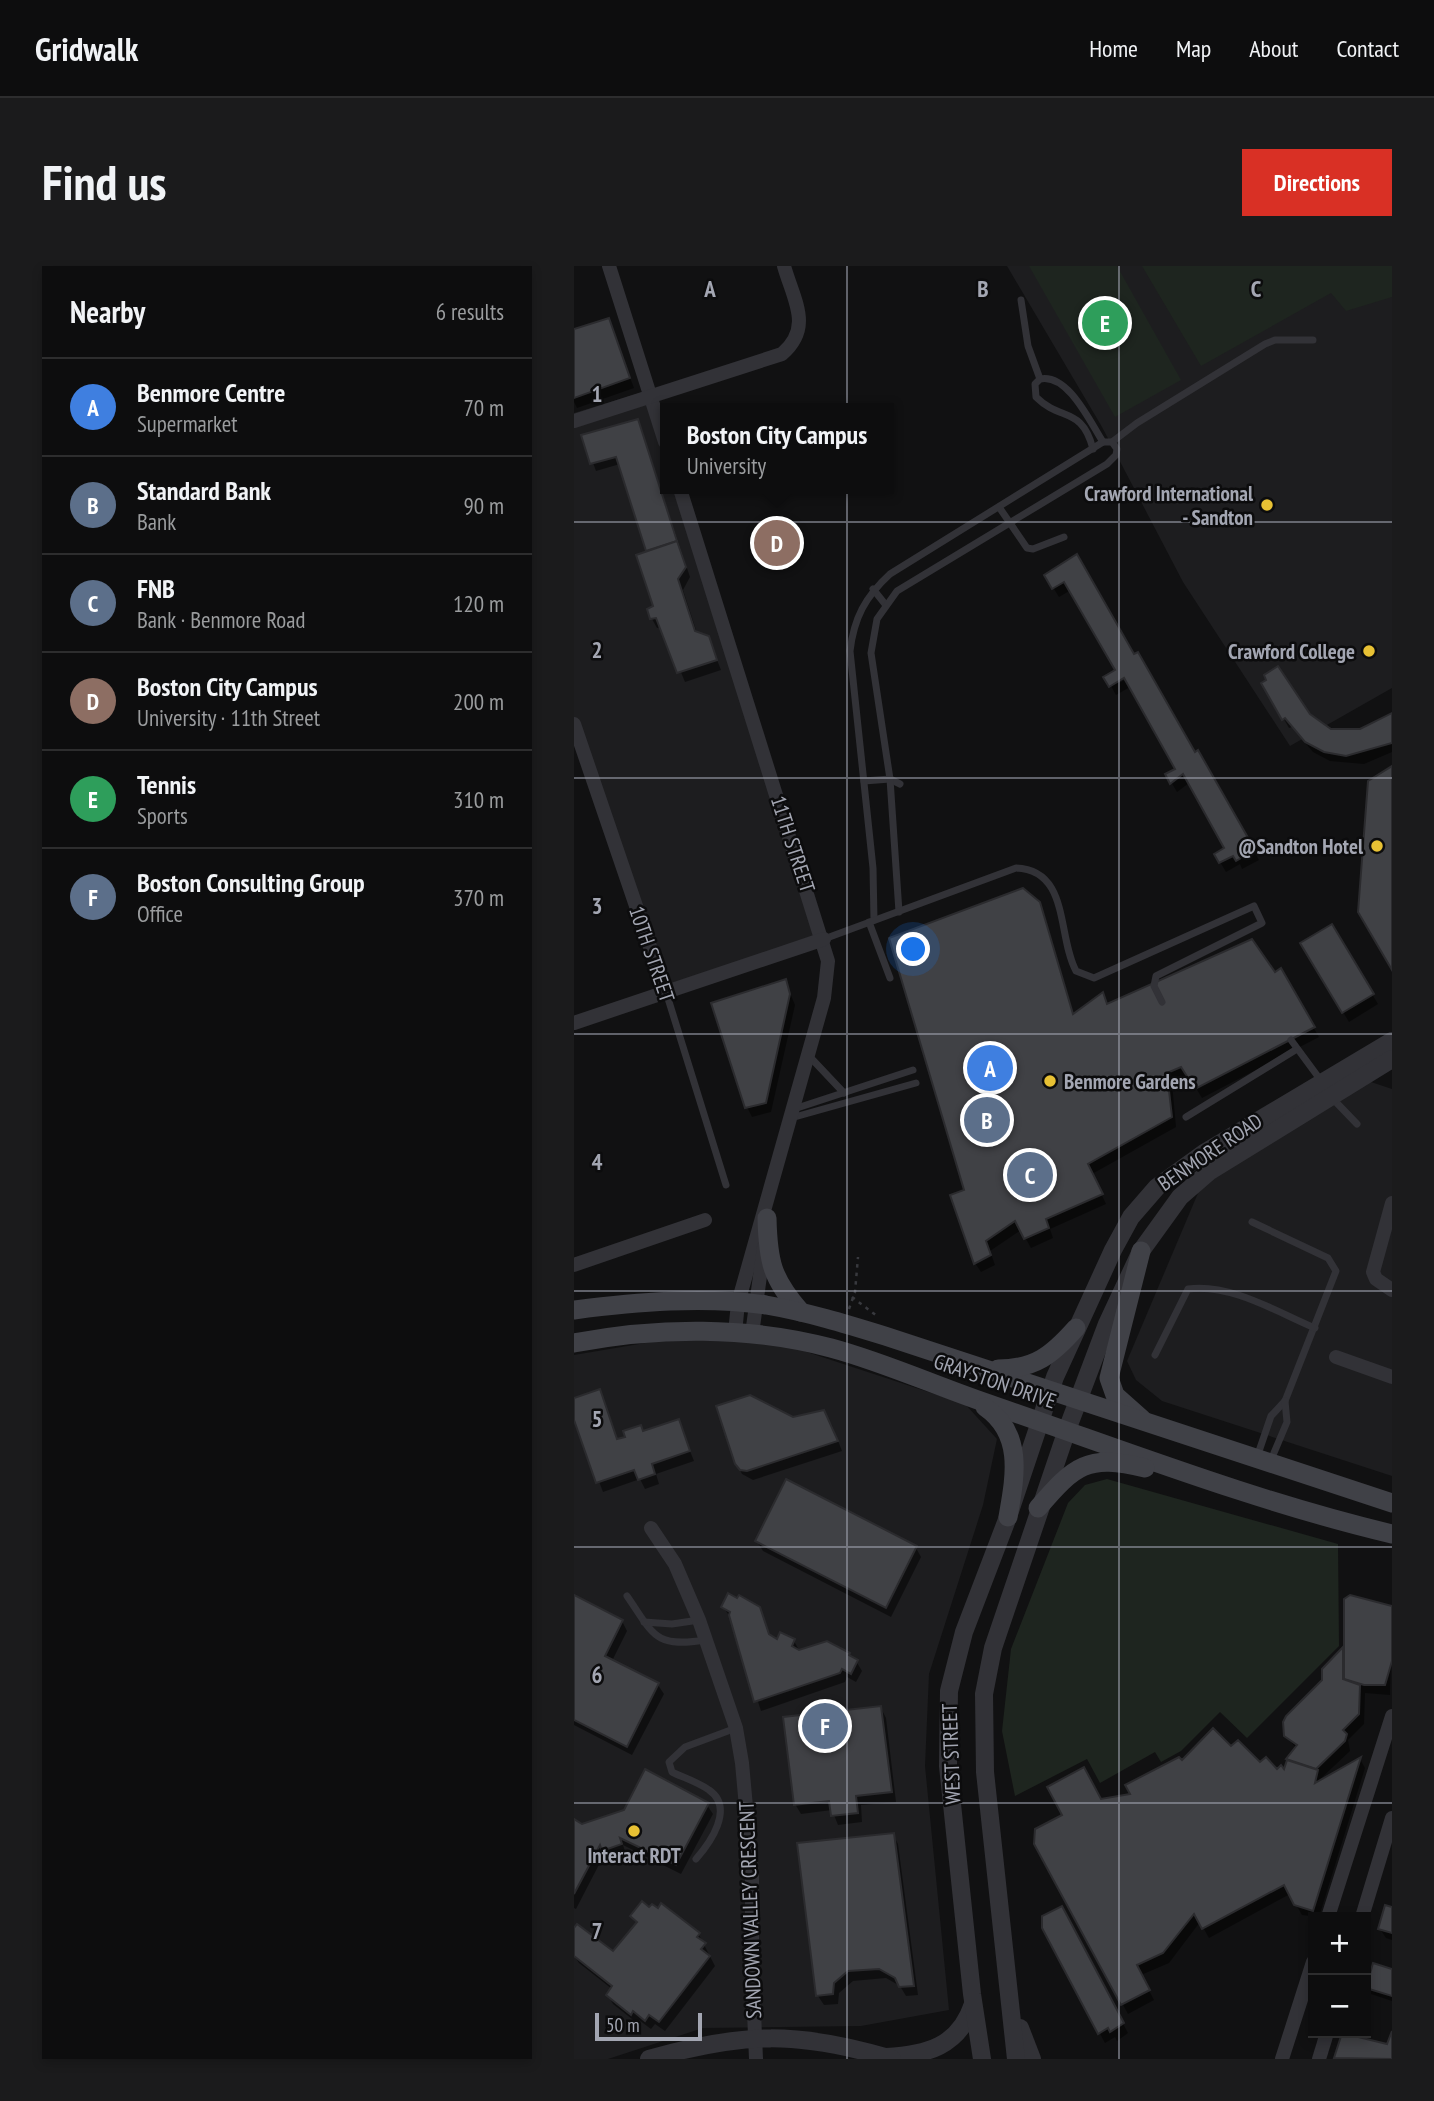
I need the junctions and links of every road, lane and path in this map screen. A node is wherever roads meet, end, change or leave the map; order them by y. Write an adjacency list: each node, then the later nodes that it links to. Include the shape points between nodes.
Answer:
1 (609, 266): 6 (street)
2 (785, 266): 6 (street, via 799,334 777,357)
3 (1021, 300): 5 (lane, via 1028,346)
4 (1313, 340): 10 (lane, via 1265,344)
5 (1040, 379): 9 (lane, via 1052,379 1065,388); 11 (lane, via 1035,384 1036,397 1078,419 1088,430)
6 (650, 394): 7 (street); 8 (street)
7 (574, 421)
8 (660, 426)
9 (1103, 442): 10 (lane); 11 (lane)
10 (1112, 442): 14 (lane, via 1116,456 1107,464)
11 (1093, 449): 13 (lane)
12 (682, 494): 24 (street, 11TH STREET)
13 (999, 508): 14 (lane); 16 (lane)
14 (1009, 524): 15 (lane, via 1027,548); 17 (lane, via 912,582)
15 (1064, 537)
16 (873, 589): 17 (lane); 20 (lane, via 852,629 850,651)
17 (885, 604): 19 (lane, via 872,635 871,653)
18 (574, 724): 26 (street, 10TH STREET)
19 (890, 779): 20 (lane); 21 (lane); 22 (lane)
20 (864, 781): 23 (lane, via 873,868)
21 (901, 784)
22 (899, 912): 23 (lane); 27 (lane, via 1016,868 1029,869 1050,883 1058,900 1070,962 1076,971 1094,978 1254,906 1262,923 1156,976 1154,986)
23 (872, 921): 24 (lane); 25 (lane)
24 (824, 939): 26 (street); 32 (street, 11TH STREET, via 827,981)
25 (890, 978)
26 (665, 991): 28 (street); 40 (lane, 10TH STREET)
27 (1163, 1002)
28 (574, 1023)
29 (1291, 1040): 30 (lane)
30 (1297, 1049): 35 (lane); 38 (lane)
31 (1390, 1051): 35 (street, BENMORE ROAD)
32 (809, 1056): 36 (lane); 37 (street, 11TH STREET)
33 (913, 1070): 36 (lane)
34 (916, 1083): 37 (lane)
35 (1327, 1090): 39 (lane); 45 (street, BENMORE ROAD, via 1200,1178 1168,1210); 53 (street, BENMORE ROAD, via 1198,1156 1157,1187 1124,1230)
36 (844, 1093): 37 (lane)
37 (792, 1114): 42 (street, 11TH STREET)
38 (1186, 1117)
39 (1357, 1124)
40 (726, 1185)
41 (1392, 1203): 48 (street, via 1373,1272)
42 (767, 1211): 49 (street, 11TH STREET); 51 (main road, via 773,1271)
43 (705, 1220): 47 (street)
44 (1252, 1222): 54 (lane, via 1333,1263 1335,1282)
45 (1141, 1251): 64 (street, BENMORE ROAD); 66 (main road, via 1109,1378 1123,1404)
46 (858, 1257): 52 (path, via 855,1292)
47 (574, 1265)
48 (1392, 1290)
49 (748, 1304): 50 (main road, GRAYSTON DRIVE, via 657,1302); 51 (main road, GRAYSTON DRIVE); 55 (street, 11TH STREET)
50 (574, 1310)
51 (801, 1312): 52 (main road, GRAYSTON DRIVE)
52 (845, 1323): 59 (main road, GRAYSTON DRIVE)
53 (1076, 1328): 59 (main road, via 1040,1362); 61 (street, BENMORE ROAD)
54 (1315, 1328): 57 (lane, via 1245,1299 1205,1287 1188,1289); 63 (lane)
55 (743, 1334): 56 (main road, GRAYSTON DRIVE, via 652,1333); 62 (main road, GRAYSTON DRIVE, via 842,1351)
56 (574, 1343)
57 (1155, 1355)
58 (1336, 1357): 60 (street)
59 (986, 1369): 61 (main road, GRAYSTON DRIVE)
60 (1392, 1377)
61 (1050, 1393): 64 (main road, GRAYSTON DRIVE); 65 (street, BENMORE ROAD)
62 (970, 1398): 65 (main road, GRAYSTON DRIVE); 72 (main road, via 999,1419 1012,1441 1014,1474)
63 (1285, 1401): 68 (lane, via 1271,1416); 68 (lane, via 1287,1422)
64 (1078, 1402): 66 (main road, GRAYSTON DRIVE); 67 (street, BENMORE ROAD)
65 (1040, 1421): 67 (main road, GRAYSTON DRIVE); 72 (street, WEST STREET)
66 (1152, 1426): 68 (main road, GRAYSTON DRIVE)
67 (1067, 1430): 69 (main road, GRAYSTON DRIVE); 71 (street, WEST STREET)
68 (1263, 1462): 70 (main road, GRAYSTON DRIVE)
69 (1238, 1491): 71 (main road, via 1101,1460 1072,1472); 74 (main road, GRAYSTON DRIVE)
70 (1392, 1503)
71 (1038, 1508): 88 (street, WEST STREET, via 993,1648 983,1702 984,1756)
72 (1007, 1517): 89 (street, WEST STREET, via 964,1632 948,1712 948,1766)
73 (651, 1528): 78 (street, SANDOWN VALLEY CRESCENT, via 675,1564)
74 (1366, 1528): 75 (main road, GRAYSTON DRIVE); 76 (main road)
75 (1392, 1534)
76 (1392, 1548)
77 (627, 1596): 79 (lane)
78 (699, 1620): 79 (lane); 80 (street, SANDOWN VALLEY CRESCENT)
79 (644, 1622): 80 (lane, via 667,1643)
80 (705, 1640): 82 (street, SANDOWN VALLEY CRESCENT)
81 (1392, 1716): 85 (street)
82 (736, 1728): 84 (lane, via 685,1747 669,1762 672,1772 709,1790 719,1803 719,1824); 90 (street, SANDOWN VALLEY CRESCENT, via 752,1873)
83 (1392, 1818): 86 (street)
84 (696, 1859)
85 (1330, 1912)
86 (1364, 1912)
87 (1309, 1975): 98 (street)
88 (1006, 1977): 96 (street, WEST STREET); 97 (street, via 1023,2043)
89 (973, 2004): 92 (street, via 965,2025 949,2041 918,2055); 95 (street, WEST STREET)
90 (756, 2038): 92 (street, via 829,2042); 93 (street, via 704,2044); 94 (street, SANDOWN VALLEY CRESCENT)
91 (1326, 2038): 99 (street)
92 (889, 2058)
93 (649, 2059)
94 (756, 2059)
95 (982, 2059)
96 (1016, 2059)
97 (1032, 2059)
98 (1282, 2059)
99 (1320, 2059)

